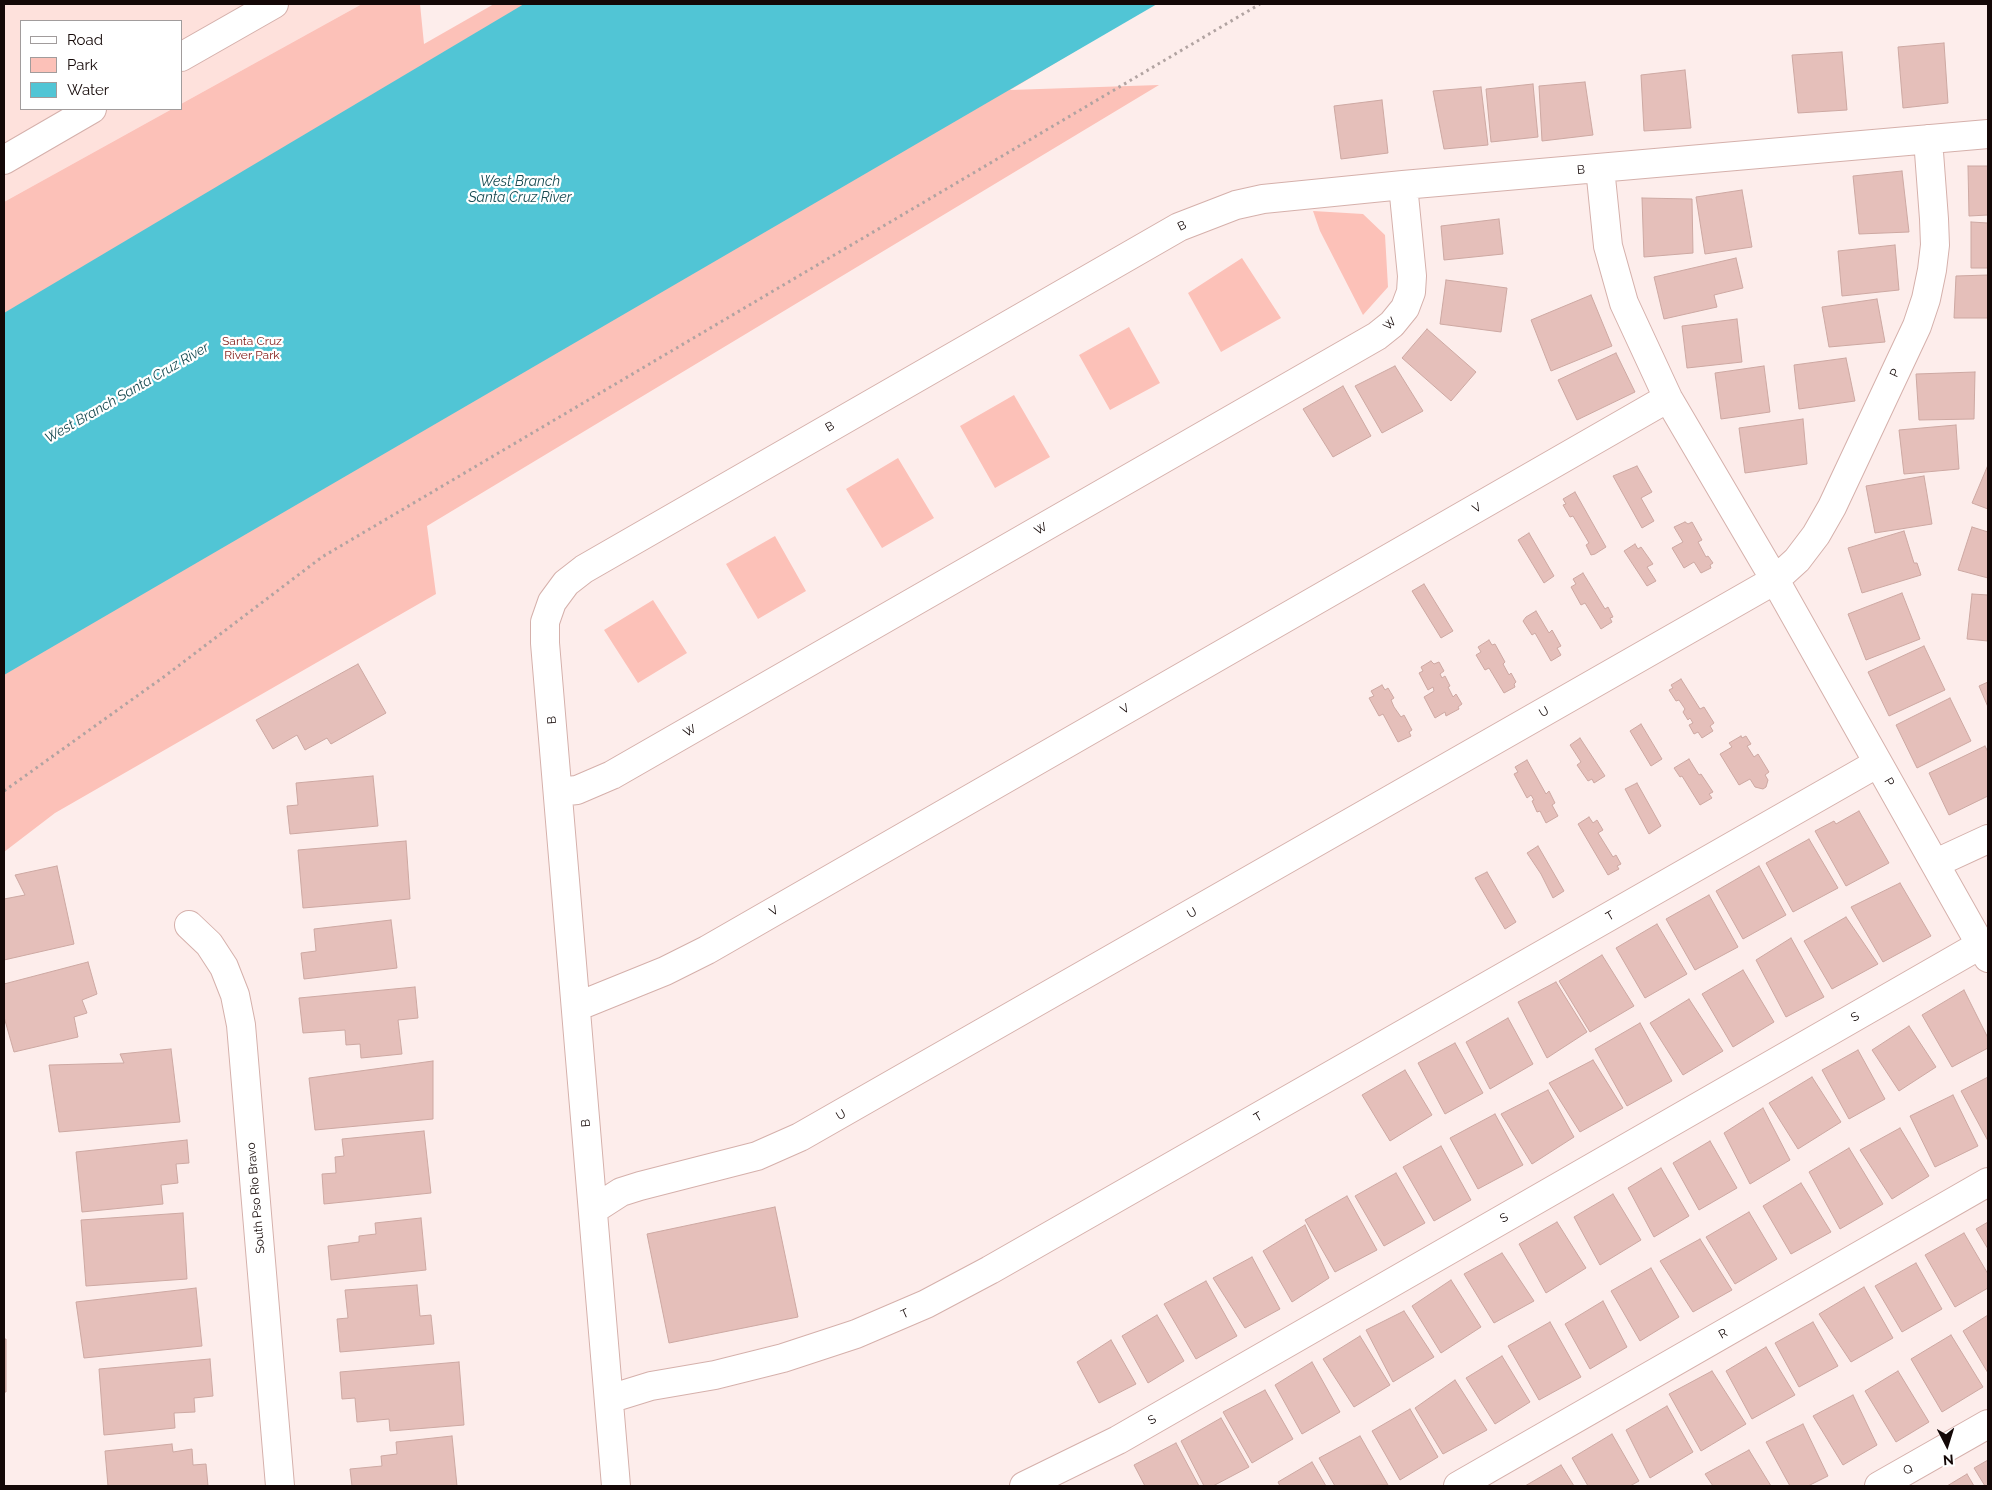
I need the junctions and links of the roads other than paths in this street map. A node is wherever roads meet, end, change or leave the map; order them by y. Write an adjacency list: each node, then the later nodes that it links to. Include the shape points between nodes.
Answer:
1 (274, 4): 2 (street)
2 (182, 56)
3 (90, 110): 6 (street)
4 (1988, 134): 5 (street, B)
5 (1928, 140): 7 (street, B); 10 (street, P, via 1935,245 1926,299 1917,326 1832,508 1802,554)
6 (4, 160)
7 (1600, 168): 8 (street, B); 9 (street, P, via 1608,246 1624,303)
8 (1403, 185): 12 (street, W, via 1411,292 1405,308 1377,336 612,775 577,790); 12 (street, B, via 1263,199 1236,205 1178,227 584,569 566,583 552,602 545,622)
9 (1668, 398): 10 (street, P); 17 (street, V, via 707,950 665,971)
10 (1775, 580): 11 (street, P); 19 (street, U, via 800,1138 757,1156 622,1192)
11 (1878, 763): 14 (street, P); 20 (street, T, via 958,1288 891,1320 811,1350 732,1371 651,1386)
12 (558, 792): 17 (street, B)
13 (1988, 839): 14 (street)
14 (1936, 863): 16 (street, P)
15 (189, 925): 22 (street, South Pso Rio Bravo, via 224,967 235,995 241,1025)
16 (1981, 935): 24 (street, S, via 1118,1440)
17 (576, 1006): 19 (street, B)
18 (1988, 1182): 25 (street, R)
19 (593, 1210): 20 (street, B)
20 (609, 1400): 23 (street, B)
21 (1988, 1424): 26 (street, Q)
22 (280, 1486)
23 (616, 1486)
24 (1024, 1486)
25 (1458, 1486)
26 (1879, 1486)

